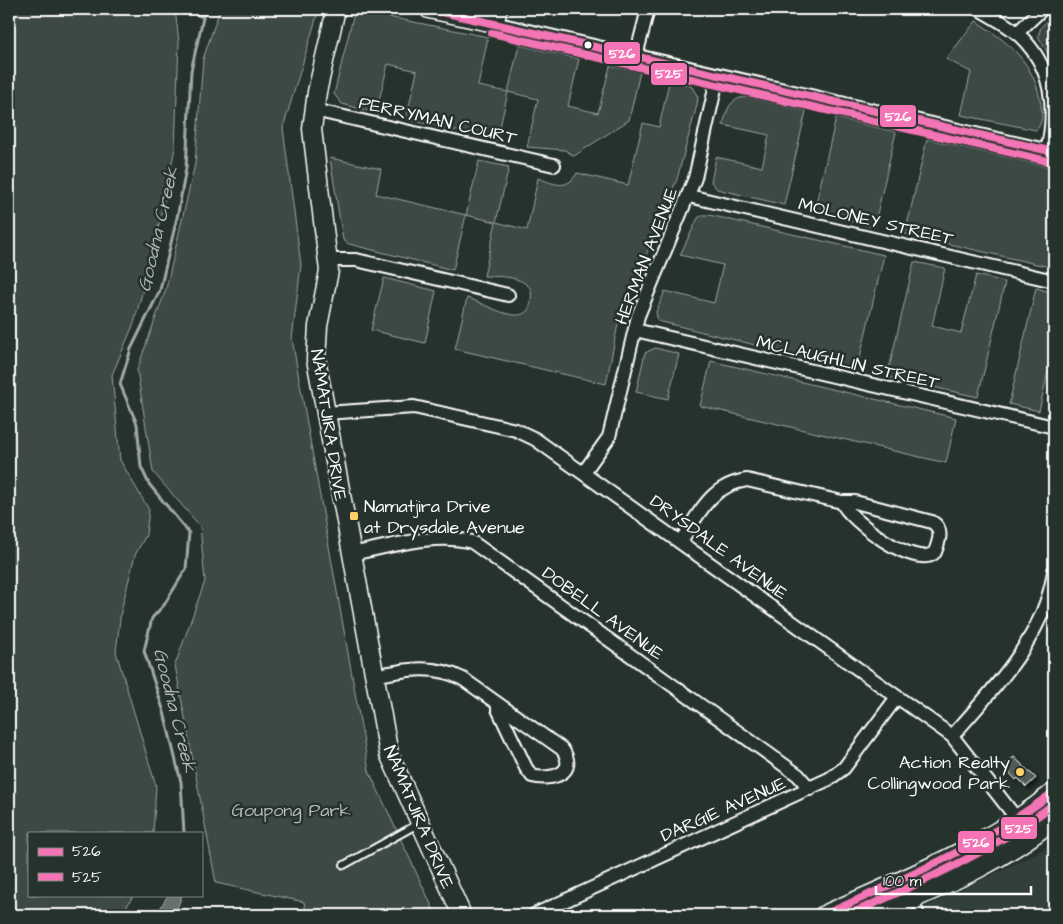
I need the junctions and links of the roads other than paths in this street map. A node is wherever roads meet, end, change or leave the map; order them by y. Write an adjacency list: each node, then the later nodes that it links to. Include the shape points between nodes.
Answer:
1 (336, 9): 10 (street, NAMATJIRA DRIVE)
2 (429, 9): 6 (street)
3 (648, 9): 8 (street)
4 (979, 9): 7 (street)
5 (1042, 9): 7 (street)
6 (496, 16): 8 (street)
7 (1017, 32): 11 (street, via 1030,46 1046,74 1053,119)
8 (636, 56): 9 (street)
9 (718, 75): 11 (street); 13 (street, HERMAN AVENUE)
10 (314, 110): 12 (street, PERRYMAN COURT); 14 (street, NAMATJIRA DRIVE, via 312,144)
11 (1050, 152)
12 (554, 165)
13 (689, 196): 15 (street, MOLONEY STREET); 17 (street, HERMAN AVENUE, via 643,302)
14 (329, 260): 16 (street, via 356,260); 18 (street, NAMATJIRA DRIVE, via 316,349)
15 (1054, 281)
16 (508, 296)
17 (635, 330): 19 (street, MCLAUGHLIN STREET); 20 (street, HERMAN AVENUE, via 608,437)
18 (325, 413): 20 (street, DRYSDALE AVENUE, via 388,407 431,409 516,430); 23 (street, NAMATJIRA DRIVE)
19 (1054, 427)
20 (584, 472): 22 (street, DRYSDALE AVENUE)
21 (842, 502): 21 (street, via 855,502 932,522 937,525 940,535 935,552 923,558 905,554 848,513); 22 (street, via 760,482 734,482 725,485 709,499)
22 (681, 541): 26 (street, DRYSDALE AVENUE)
23 (351, 554): 25 (street, NAMATJIRA DRIVE); 29 (street, DOBELL AVENUE, via 437,539 458,538 472,542 798,775)
24 (1054, 571): 28 (street, via 1039,619 1020,654)
25 (374, 676): 27 (street, via 414,668 443,670); 33 (street, NAMATJIRA DRIVE, via 389,754)
26 (897, 697): 28 (street, DRYSDALE AVENUE); 29 (street, DARGIE AVENUE, via 844,768)
27 (498, 704): 27 (street, via 562,749 566,755 566,769 550,778 532,776 516,750)
28 (952, 736): 32 (street, DRYSDALE AVENUE)
29 (810, 789): 39 (street, DARGIE AVENUE)
30 (1054, 792): 32 (street)
31 (1054, 819): 34 (street)
32 (1018, 820): 34 (street, DRYSDALE AVENUE); 36 (street, via 976,845)
33 (419, 823): 35 (lane); 38 (street, NAMATJIRA DRIVE)
34 (1032, 837): 37 (street)
35 (344, 865)
36 (897, 882): 37 (lane); 40 (street)
37 (908, 908): 41 (street); 42 (lane, via 918,907)
38 (462, 915)
39 (534, 915)
40 (824, 915)
41 (876, 915)
42 (921, 915)

